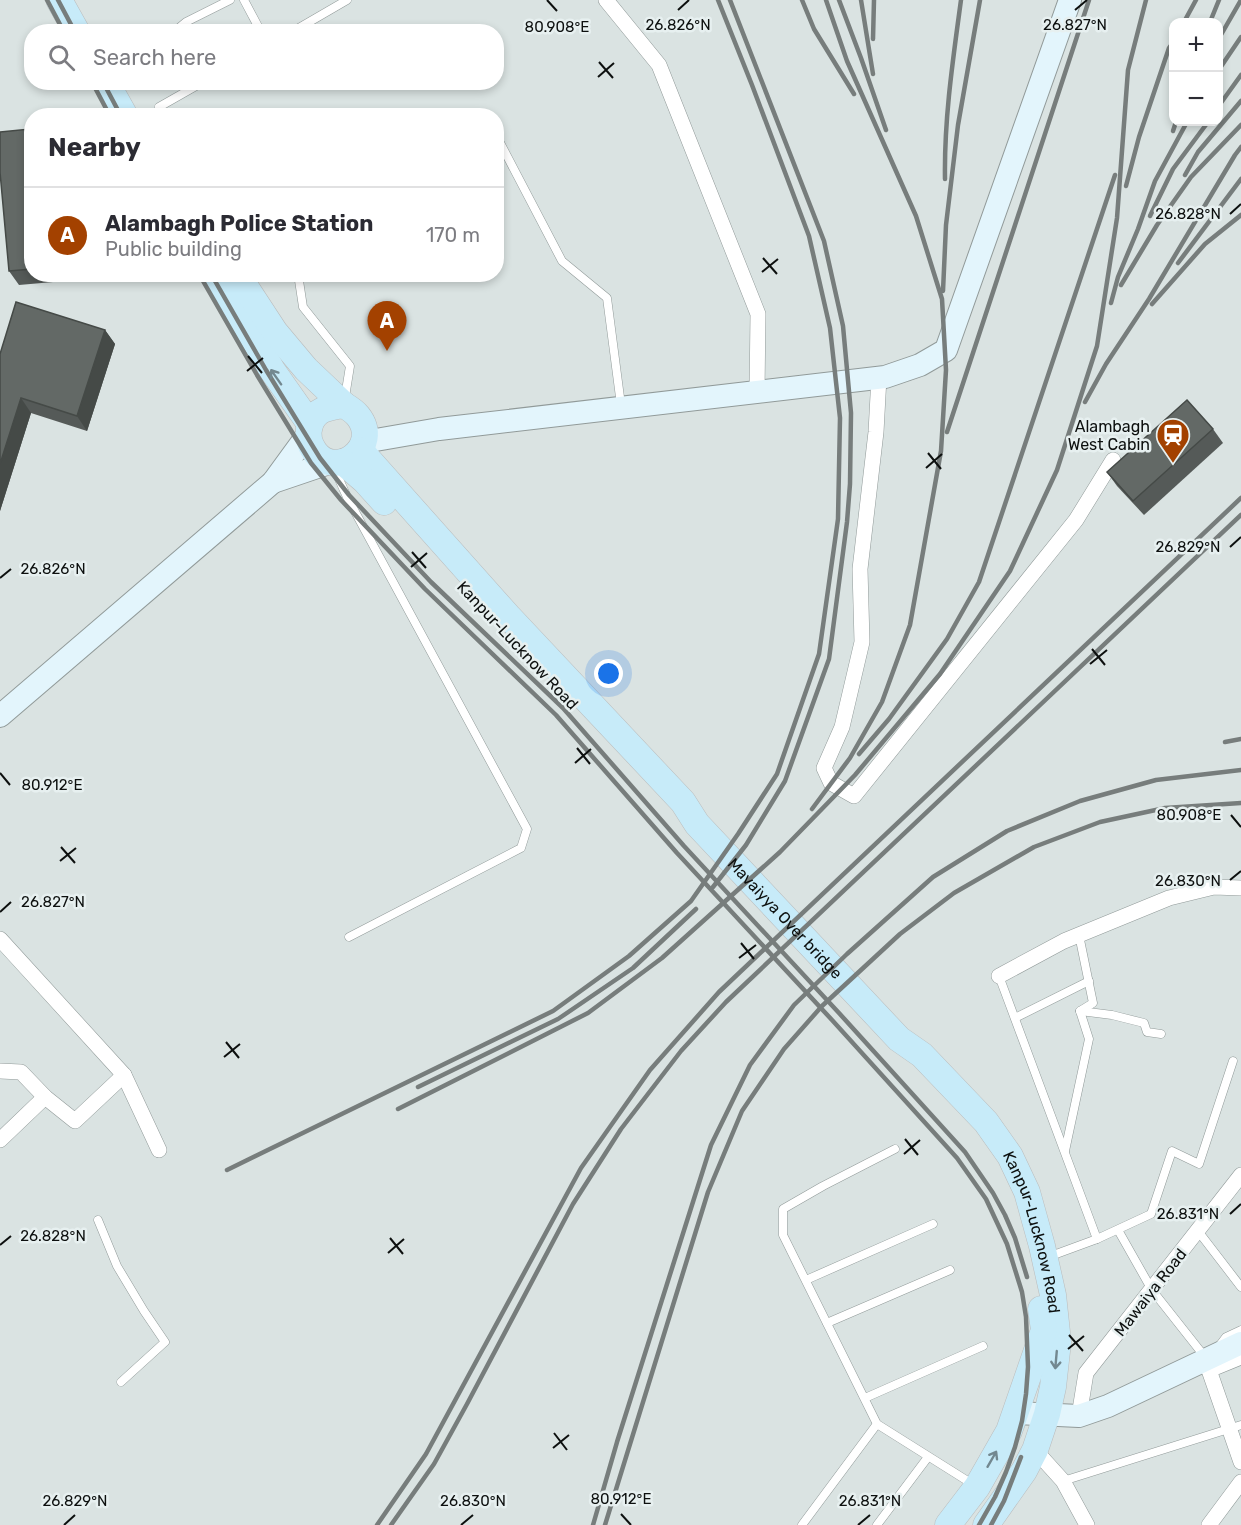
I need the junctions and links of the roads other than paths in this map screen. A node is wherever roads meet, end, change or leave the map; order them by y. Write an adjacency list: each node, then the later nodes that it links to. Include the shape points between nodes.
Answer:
1 (59, 0): 8 (main road)
2 (76, 0): 9 (main road)
3 (231, 0): 10 (lane)
4 (244, 0): 11 (lane)
5 (347, 0): 12 (lane)
6 (606, 0): 24 (street, via 659,65 758,314)
7 (1070, 0): 23 (street, via 946,350 920,365)
8 (72, 24)
9 (89, 24)
10 (184, 24)
11 (257, 24)
12 (306, 24)
13 (110, 90): 16 (main road)
14 (129, 90): 17 (main road)
15 (189, 90): 18 (lane)
16 (121, 108)
17 (146, 108)
18 (157, 108)
19 (504, 150): 26 (lane, via 562,261 606,298)
20 (220, 282): 27 (main road, Kanpur-Lucknow Road, one-way to 20)
21 (242, 282): 25 (main road, Kanpur-Lucknow Road, via 274,332)
22 (299, 282): 25 (lane, via 303,307 350,366)
23 (879, 377): 24 (street); 29 (street, via 860,568 862,642 842,727 824,768 831,783 854,796 1076,520)
24 (757, 392): 26 (street)
25 (344, 405): 27 (main road, via 318,413); 28 (main road, Kanpur-Lucknow Road, via 356,413)
26 (622, 409): 28 (street, via 439,429)
27 (309, 429): 28 (main road, Kanpur-Lucknow Road, via 312,449 324,460); 30 (street)
28 (352, 448): 30 (street); 32 (main road, Kanpur-Lucknow Road, via 373,490 671,809 697,824); 35 (lane, via 346,497 527,829 521,848)
29 (1113, 460)
30 (273, 482): 31 (street)
31 (0, 716)
32 (717, 846): 39 (main road, Mavaiyya Over bridge)
33 (1241, 888): 34 (street, via 1214,886 1169,898)
34 (1079, 935): 37 (street); 38 (lane)
35 (349, 937)
36 (0, 939): 46 (street)
37 (999, 976): 41 (lane)
38 (1089, 981): 40 (lane, via 1093,1002); 41 (lane)
39 (853, 990): 43 (main road, Kanpur-Lucknow Road)
40 (1080, 1011): 42 (lane, via 1144,1023 1147,1032); 51 (lane, via 1089,1039)
41 (1014, 1018): 51 (lane)
42 (1161, 1034)
43 (899, 1039): 58 (main road, Kanpur-Lucknow Road, via 922,1055 986,1122 1010,1156 1027,1192); 71 (main road, Kanpur-Lucknow Road, via 910,1062 994,1159 1013,1198 1032,1263 1044,1330)
44 (1233, 1061): 55 (lane, via 1199,1164 1172,1151 1151,1214)
45 (0, 1071): 47 (street, via 21,1072)
46 (124, 1075): 47 (street, via 75,1121); 49 (street)
47 (45, 1097): 48 (street)
48 (0, 1140)
49 (159, 1149)
50 (895, 1149): 60 (lane, via 783,1209 783,1234)
51 (1065, 1152): 57 (lane)
52 (1241, 1175): 56 (street, Mawaiya Road)
53 (98, 1220): 69 (lane, via 117,1266 165,1342)
54 (933, 1224): 60 (lane)
55 (1118, 1230): 57 (lane); 62 (lane)
56 (1198, 1231): 61 (lane); 62 (street, Mawaiya Road)
57 (1097, 1239): 58 (lane)
58 (1044, 1258): 72 (main road, Kanpur-Lucknow Road, one-way to 72, via 1058,1342)
59 (950, 1270): 63 (lane)
60 (806, 1280): 63 (lane)
61 (1241, 1287)
62 (1152, 1290): 68 (lane); 73 (street, Mawaiya Road, via 1086,1373)
63 (827, 1323): 70 (lane)
64 (1241, 1330): 68 (lane, via 1226,1337)
65 (1241, 1343): 68 (street)
66 (982, 1346): 70 (lane)
67 (1241, 1357): 68 (street)
68 (1208, 1365): 73 (street); 75 (street)
69 (121, 1382)
70 (865, 1398): 74 (lane)
71 (1015, 1413): 72 (street); 81 (main road, Kanpur-Lucknow Road, one-way to 71)
72 (1047, 1414): 73 (street); 76 (main road, Kanpur-Lucknow Road)
73 (1079, 1416)
74 (877, 1424): 77 (lane); 82 (lane)
75 (1235, 1427): 78 (street); 79 (lane)
76 (1035, 1450): 79 (street); 85 (main road, Kanpur-Lucknow Road)
77 (928, 1457): 81 (lane); 83 (lane)
78 (1241, 1462)
79 (1063, 1481): 86 (street)
80 (1241, 1482): 87 (street)
81 (977, 1487): 84 (main road, Kanpur-Lucknow Road)
82 (802, 1525)
83 (877, 1525)
84 (948, 1525)
85 (986, 1525)
86 (1087, 1525)
87 (1209, 1525)

